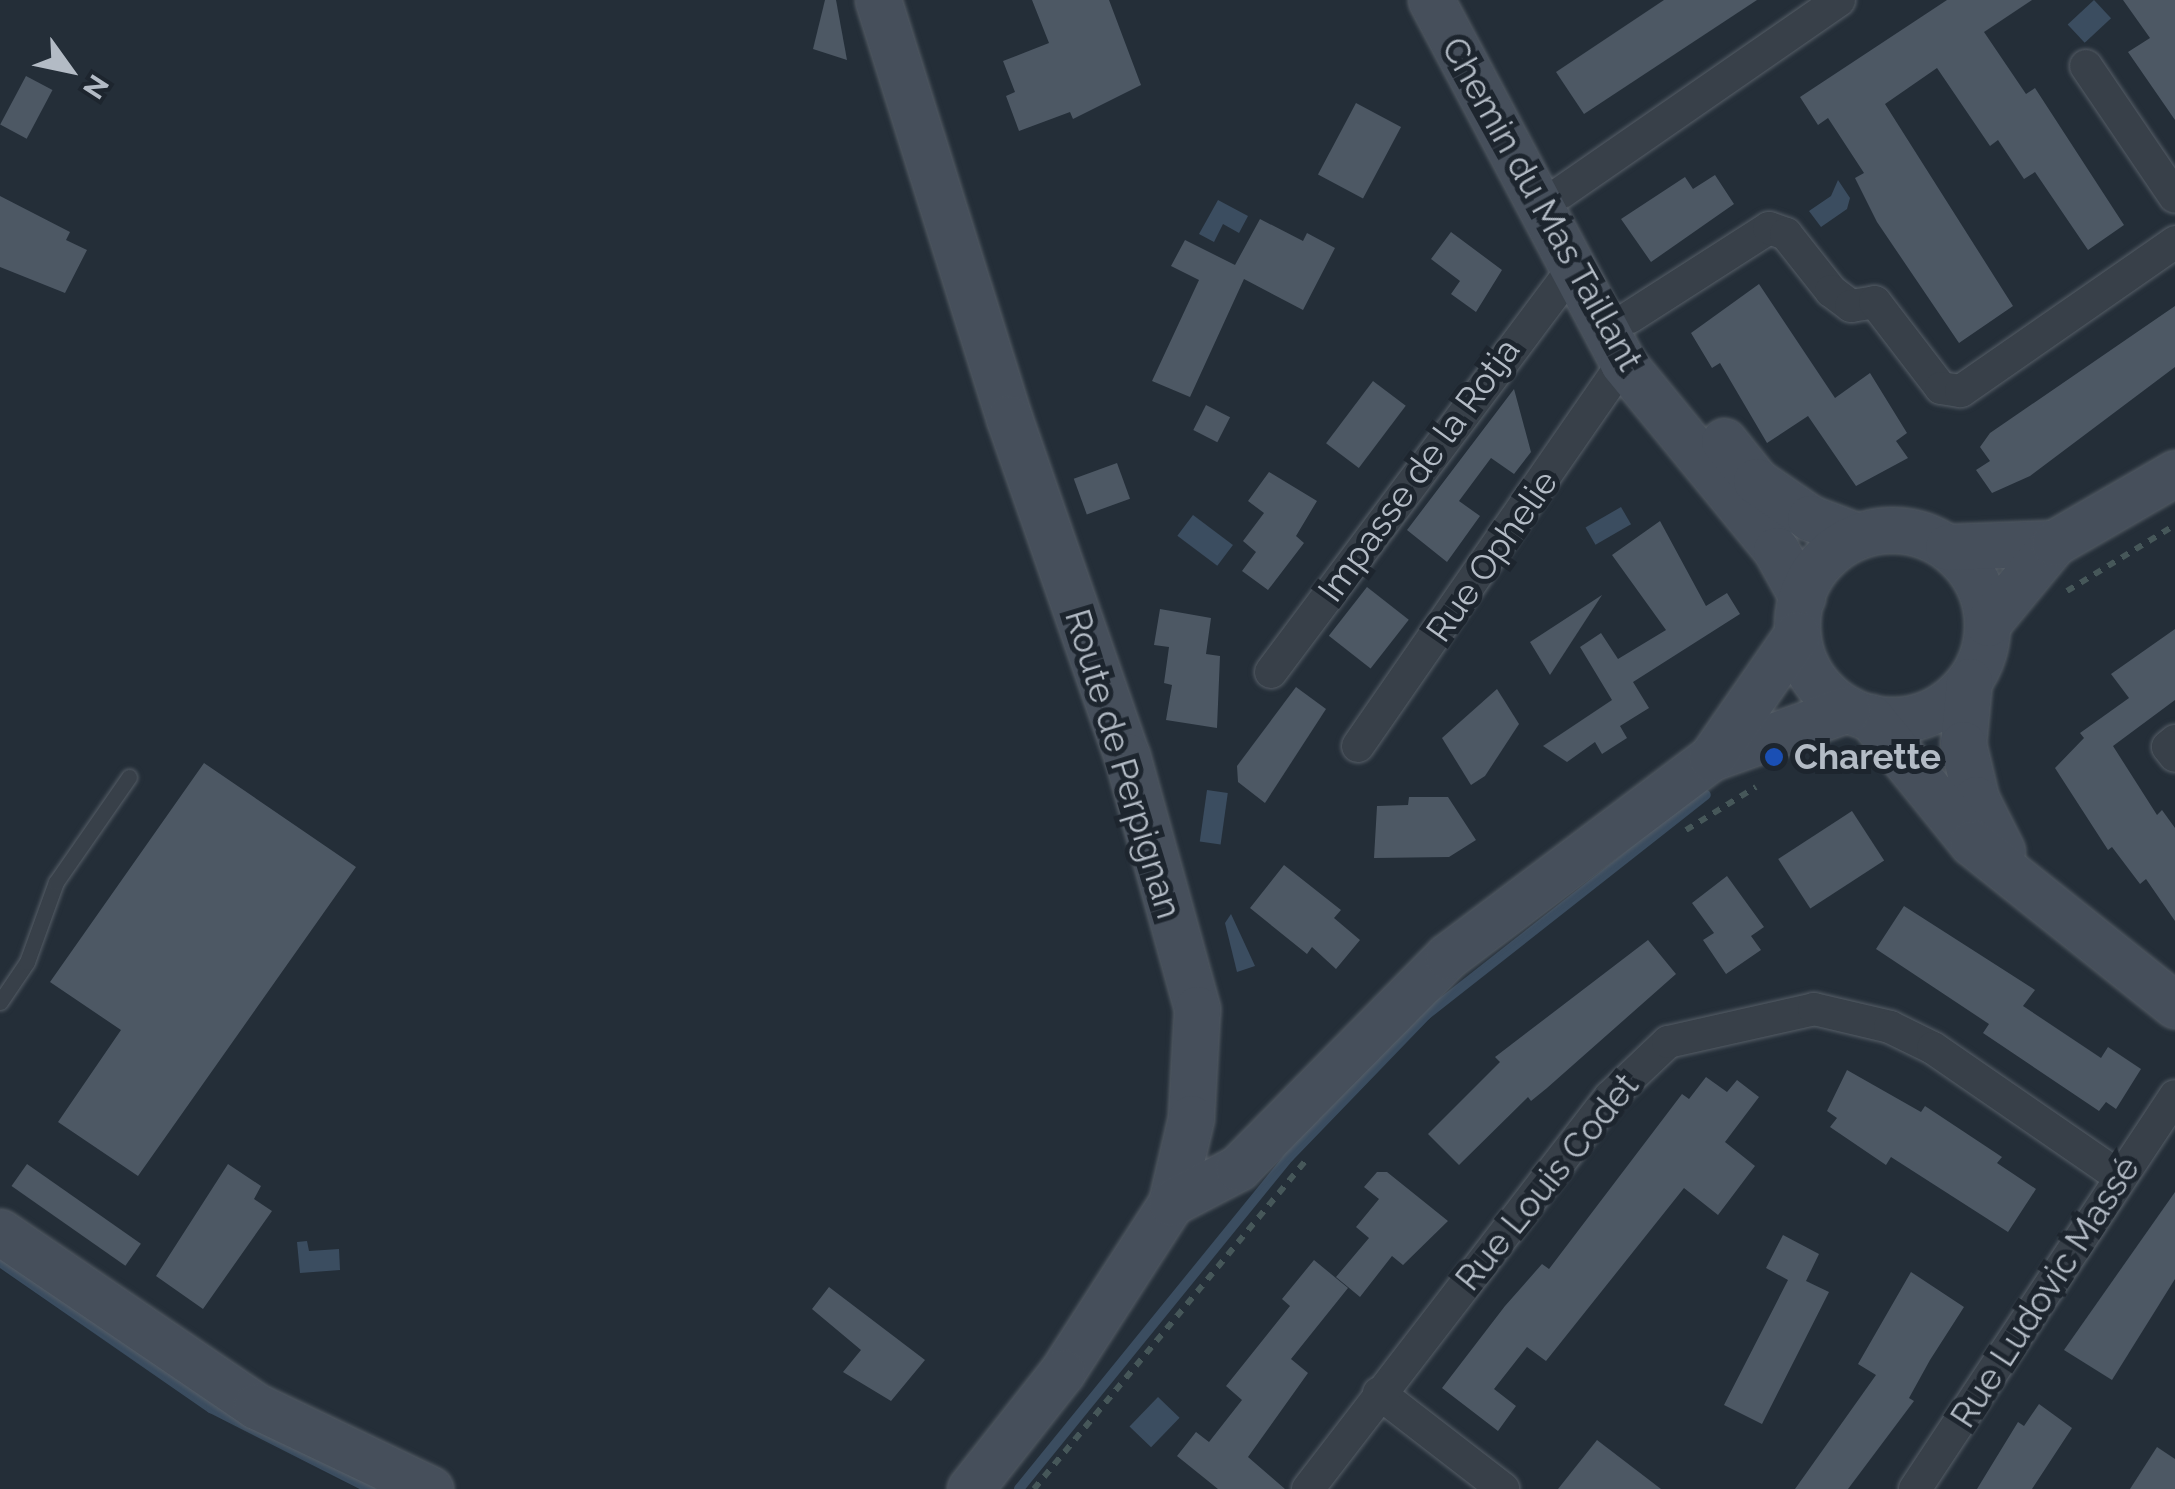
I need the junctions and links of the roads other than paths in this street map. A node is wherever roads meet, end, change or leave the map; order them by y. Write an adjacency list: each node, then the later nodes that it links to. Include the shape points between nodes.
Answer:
1 (878, 0): 30 (main road, Route de Perpignan, via 1009,418 1127,756 1197,1009)
2 (1431, 0): 9 (main road, Chemin du Mas Taillant)
3 (1463, 0): 6 (main road, Chemin du Mas Taillant)
4 (1839, 0): 6 (street)
5 (2086, 66): 7 (street)
6 (1562, 192): 10 (main road, Chemin du Mas Taillant)
7 (2175, 197)
8 (2175, 242): 10 (street, via 1961,390 1940,388 1875,302 1851,306 1786,234 1769,228)
9 (1572, 270): 11 (main road, Chemin du Mas Taillant); 18 (street, Impasse de la Rotja)
10 (1630, 317): 13 (main road, Chemin du Mas Taillant, via 1756,481 1810,518)
11 (1623, 364): 16 (main road, Chemin du Mas Taillant, via 1771,544); 22 (street, Rue Ophelie)
12 (2175, 473): 14 (main road)
13 (1858, 536): 15 (main road, via 1888,529 1920,533); 16 (main road, via 1814,571)
14 (2054, 544): 15 (main road); 17 (main road)
15 (1948, 547): 17 (main road, via 1969,568)
16 (1799, 615): 20 (main road, via 1806,664 1823,690); 24 (main road)
17 (1988, 623): 19 (main road, via 1984,654)
18 (1271, 672)
19 (1969, 681): 20 (main road, via 1925,714); 26 (main road, via 1964,744 1976,800)
20 (1859, 713): 24 (main road); 26 (main road, via 1972,843)
21 (2175, 741): 23 (street, via 2168,746)
22 (1358, 746)
23 (2175, 756)
24 (1711, 758): 31 (main road, via 1448,956)
25 (129, 777): 27 (lane, via 56,882 27,962)
26 (2014, 875): 28 (main road)
27 (0, 1002)
28 (2175, 1005)
29 (2175, 1096): 32 (street, Rue Ludovic Massé)
30 (1190, 1118): 31 (main road); 33 (main road, Route de Perpignan)
31 (1269, 1133): 33 (main road, via 1238,1168)
32 (2120, 1178): 35 (street, Rue Louis Codet, via 1933,1048 1890,1027 1814,1010 1668,1042 1610,1097); 40 (street, Rue Ludovic Massé)
33 (1171, 1203): 37 (main road, Route de Perpignan, via 1062,1372)
34 (0, 1232): 36 (main road, via 256,1406)
35 (1380, 1393): 38 (street, Rue Louis Codet); 39 (street)
36 (426, 1488)
37 (970, 1489)
38 (1308, 1489)
39 (1503, 1489)
40 (1915, 1489)

